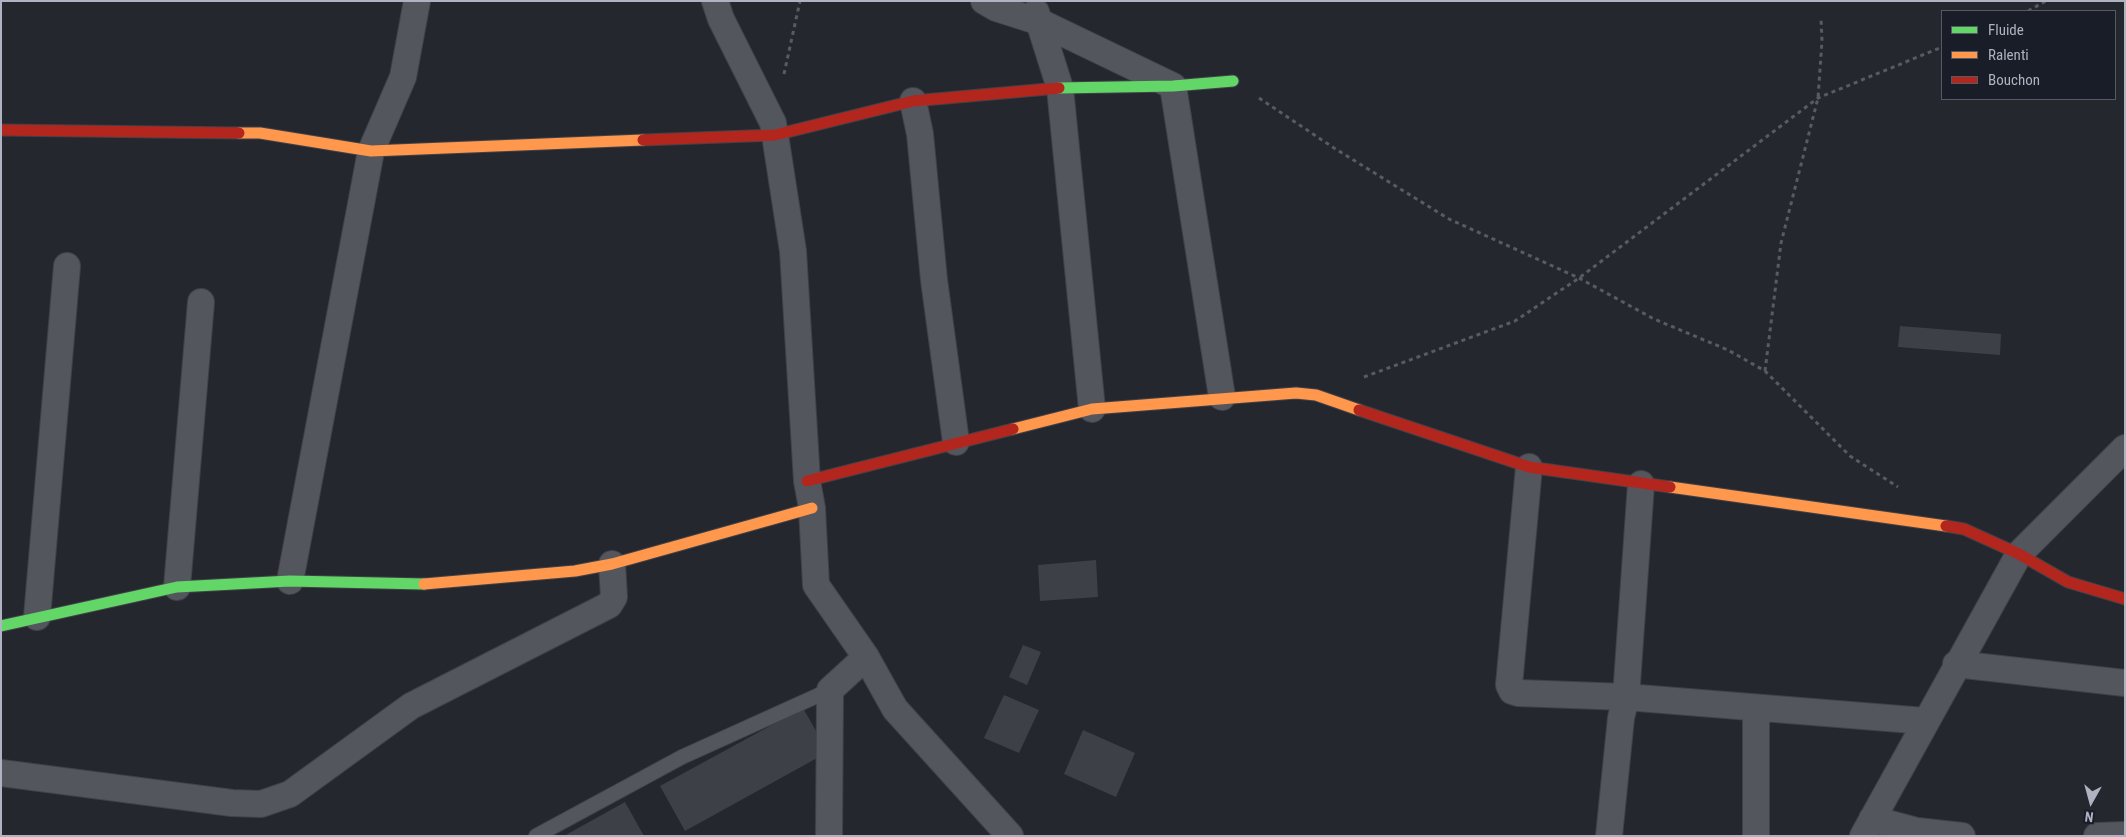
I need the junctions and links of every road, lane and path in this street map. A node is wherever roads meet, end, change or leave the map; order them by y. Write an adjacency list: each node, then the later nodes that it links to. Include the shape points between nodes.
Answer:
1 (417, 1): 18 (street, via 403,77)
2 (715, 1): 17 (street)
3 (800, 1): 10 (path)
4 (984, 1): 7 (street, via 996,8)
5 (2046, 1): 6 (path)
6 (2030, 10)
7 (1036, 12): 12 (street); 13 (street)
8 (1821, 19): 14 (path)
9 (1941, 47): 14 (path)
10 (783, 78)
11 (1233, 81): 12 (street); 20 (path, via 1449,219)
12 (1173, 86): 13 (street); 24 (street)
13 (1060, 88): 15 (street); 25 (street)
14 (1818, 98): 20 (path); 22 (path, via 1782,243)
15 (913, 101): 17 (street); 26 (street, via 920,134 934,280)
16 (1, 130): 18 (street, via 260,133)
17 (776, 135): 18 (street); 29 (street, via 793,251)
18 (370, 150): 35 (street)
19 (67, 266): 38 (street)
20 (1579, 278): 22 (path, via 1654,319 1728,350); 23 (path, via 1515,321)
21 (201, 302): 36 (street)
22 (1765, 371): 31 (path, via 1850,456)
23 (1361, 378)
24 (1222, 397): 25 (street); 28 (street, via 1316,395)
25 (1092, 409): 26 (street)
26 (956, 442): 29 (street)
27 (2125, 448): 33 (street)
28 (1529, 467): 30 (street); 44 (street, via 1509,685 1518,693)
29 (807, 481): 32 (street)
30 (1641, 484): 33 (street, via 1964,529); 44 (street)
31 (1899, 488)
32 (812, 508): 34 (street); 40 (street, via 816,585)
33 (2019, 554): 37 (street, via 2068,582); 41 (street)
34 (612, 564): 35 (street, via 575,571 419,584); 47 (street, via 614,597 609,605 411,706 290,794 261,804)
35 (290, 581): 36 (street)
36 (177, 587): 38 (street)
37 (2125, 599)
38 (37, 617): 39 (street)
39 (1, 626)
40 (866, 657): 43 (street); 52 (street, via 895,709)
41 (1956, 664): 42 (street); 46 (street)
42 (2125, 683)
43 (830, 690): 50 (lane, via 682,757); 51 (street)
44 (1626, 696): 45 (street); 53 (street)
45 (1756, 708): 46 (street); 54 (street)
46 (1925, 721): 48 (street)
47 (1, 773)
48 (1867, 827): 55 (street)
49 (2125, 835): 56 (street)
50 (536, 836)
51 (829, 836)
52 (1010, 836)
53 (1609, 836)
54 (1756, 836)
55 (1962, 836)
56 (2096, 836)

